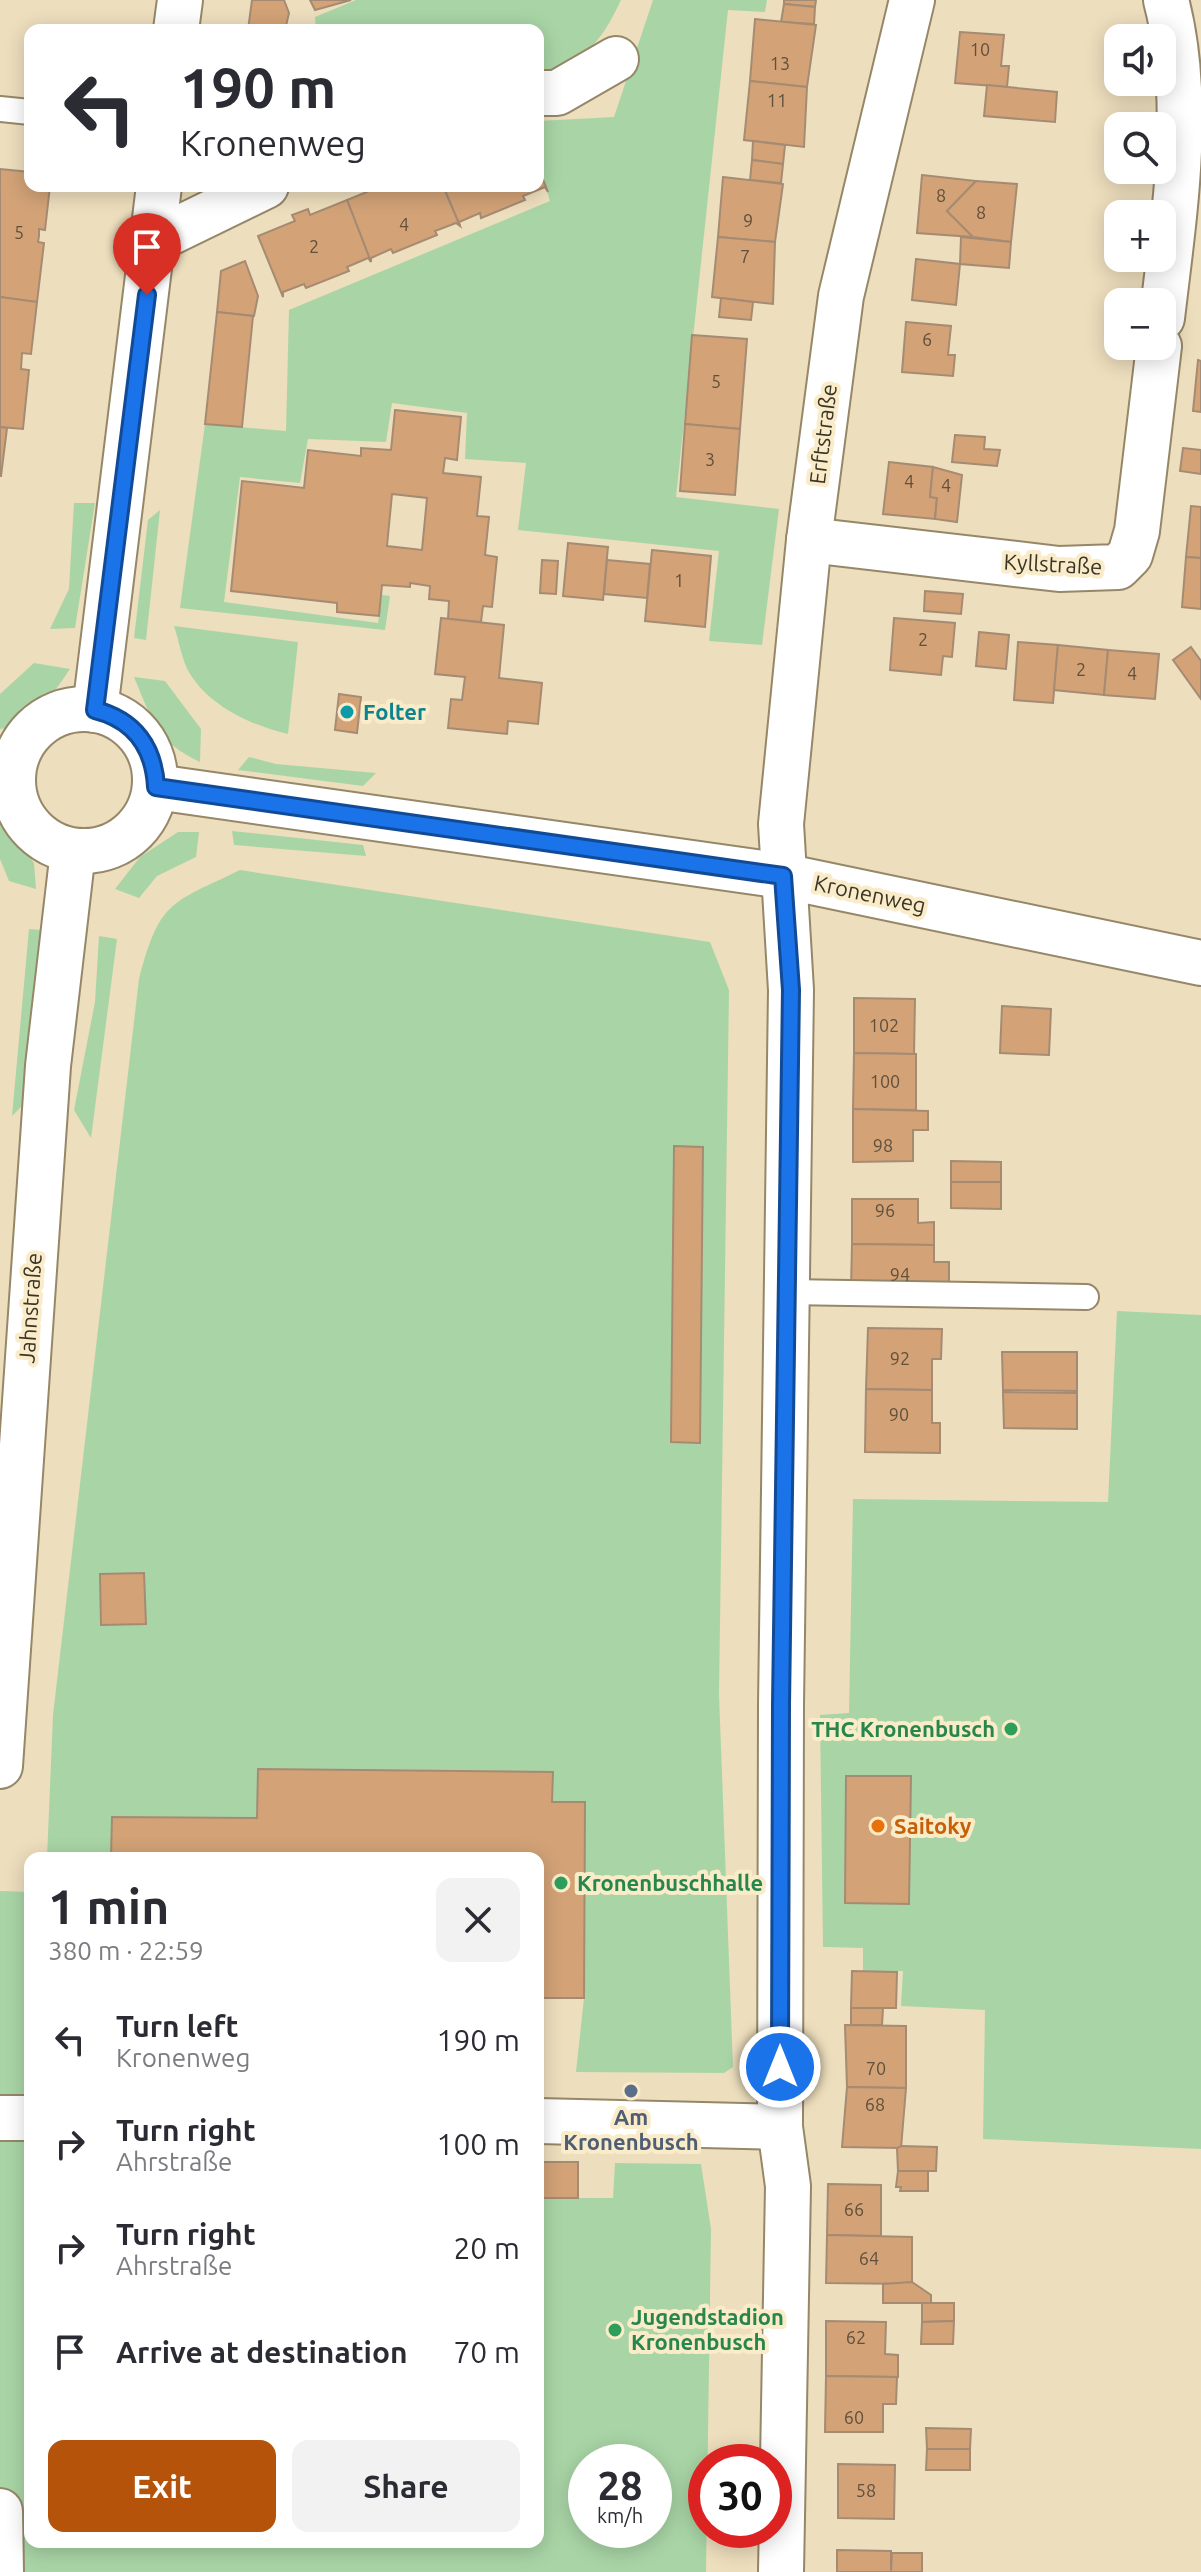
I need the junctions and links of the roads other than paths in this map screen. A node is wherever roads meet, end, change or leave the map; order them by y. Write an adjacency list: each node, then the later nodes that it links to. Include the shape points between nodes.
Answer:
1 (180, 0): 4 (street)
2 (912, 0): 14 (street, Erftstraße, via 841,296)
3 (1166, 0): 12 (street, via 1180,92)
4 (177, 24)
5 (616, 59): 6 (street, via 557,93)
6 (544, 93)
7 (0, 109): 8 (lane)
8 (24, 111)
9 (158, 192): 11 (street)
10 (254, 192): 11 (street)
11 (153, 241): 15 (street)
12 (1166, 288)
13 (1157, 360): 14 (street, Kyllstraße, via 1137,531 1130,555 1118,567 1059,569)
14 (809, 540): 19 (street, Erftstraße, via 781,824)
15 (95, 710): 16 (street, via 62,712 43,721); 17 (street, via 122,719 137,732 149,749)
16 (6, 778): 18 (street, via 29,826 49,843)
17 (156, 787): 18 (street, via 147,815 128,838 102,850); 19 (street, Kronenweg)
18 (73, 851): 23 (street, Jahnstraße, via 48,1066)
19 (783, 876): 20 (street, Kronenweg); 21 (street, Erftstraße, via 791,990)
20 (1201, 963)
21 (787, 1292): 22 (lane); 27 (street, Erftstraße)
22 (1086, 1297)
23 (0, 1766)
24 (0, 2118): 25 (street)
25 (24, 2118)
26 (544, 2121): 27 (street)
27 (780, 2127): 30 (street, Erftstraße, via 788,2186)
28 (0, 2511): 29 (street)
29 (1, 2572)
30 (781, 2572)

